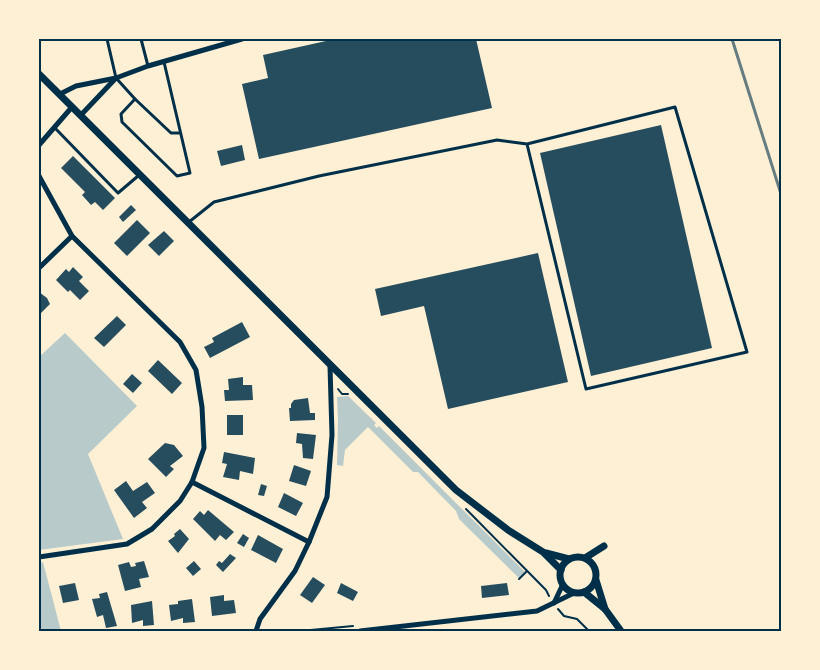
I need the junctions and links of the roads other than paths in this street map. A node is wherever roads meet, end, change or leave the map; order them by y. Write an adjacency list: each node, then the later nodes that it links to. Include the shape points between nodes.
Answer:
1 (107, 39): 7 (lane)
2 (141, 39): 5 (lane)
3 (242, 39): 4 (street)
4 (164, 61): 5 (street); 13 (lane)
5 (148, 66): 7 (street)
6 (39, 74): 8 (street)
7 (116, 78): 8 (street, via 76,86); 9 (lane); 11 (street)
8 (60, 94): 10 (street)
9 (135, 99): 13 (lane, via 171,133); 13 (lane, via 121,114 122,122 177,176 190,173)
10 (72, 107): 11 (street); 12 (street)
11 (80, 116): 16 (street)
12 (54, 127): 15 (street); 16 (lane, via 118,193)
13 (181, 133)
14 (527, 144): 14 (lane, via 675,107 747,352 586,389); 18 (lane, via 497,140 319,176 214,202)
15 (39, 145)
16 (140, 175): 18 (street)
17 (39, 176): 19 (street)
18 (188, 223): 21 (street)
19 (72, 236): 20 (street); 22 (street, via 180,342 196,370 204,448)
20 (39, 268)
21 (330, 366): 23 (street, via 332,435 327,497); 24 (street, via 456,490)
22 (192, 482): 23 (street); 25 (street, via 167,516 127,544)
23 (309, 542): 36 (street, via 295,572 260,619)
24 (543, 552): 27 (street); 29 (street)
25 (39, 557)
26 (585, 558): 27 (street); 28 (street); 28 (street, via 604,546)
27 (569, 559): 29 (street)
28 (594, 566): 30 (street)
29 (561, 570): 31 (street)
30 (596, 580): 32 (street); 35 (street)
31 (563, 584): 33 (street); 34 (street)
32 (584, 592): 33 (street); 35 (street)
33 (574, 593): 34 (street)
34 (553, 605): 37 (street, via 519,614)
35 (605, 609): 38 (street)
36 (256, 631)
37 (360, 631)
38 (621, 631)

